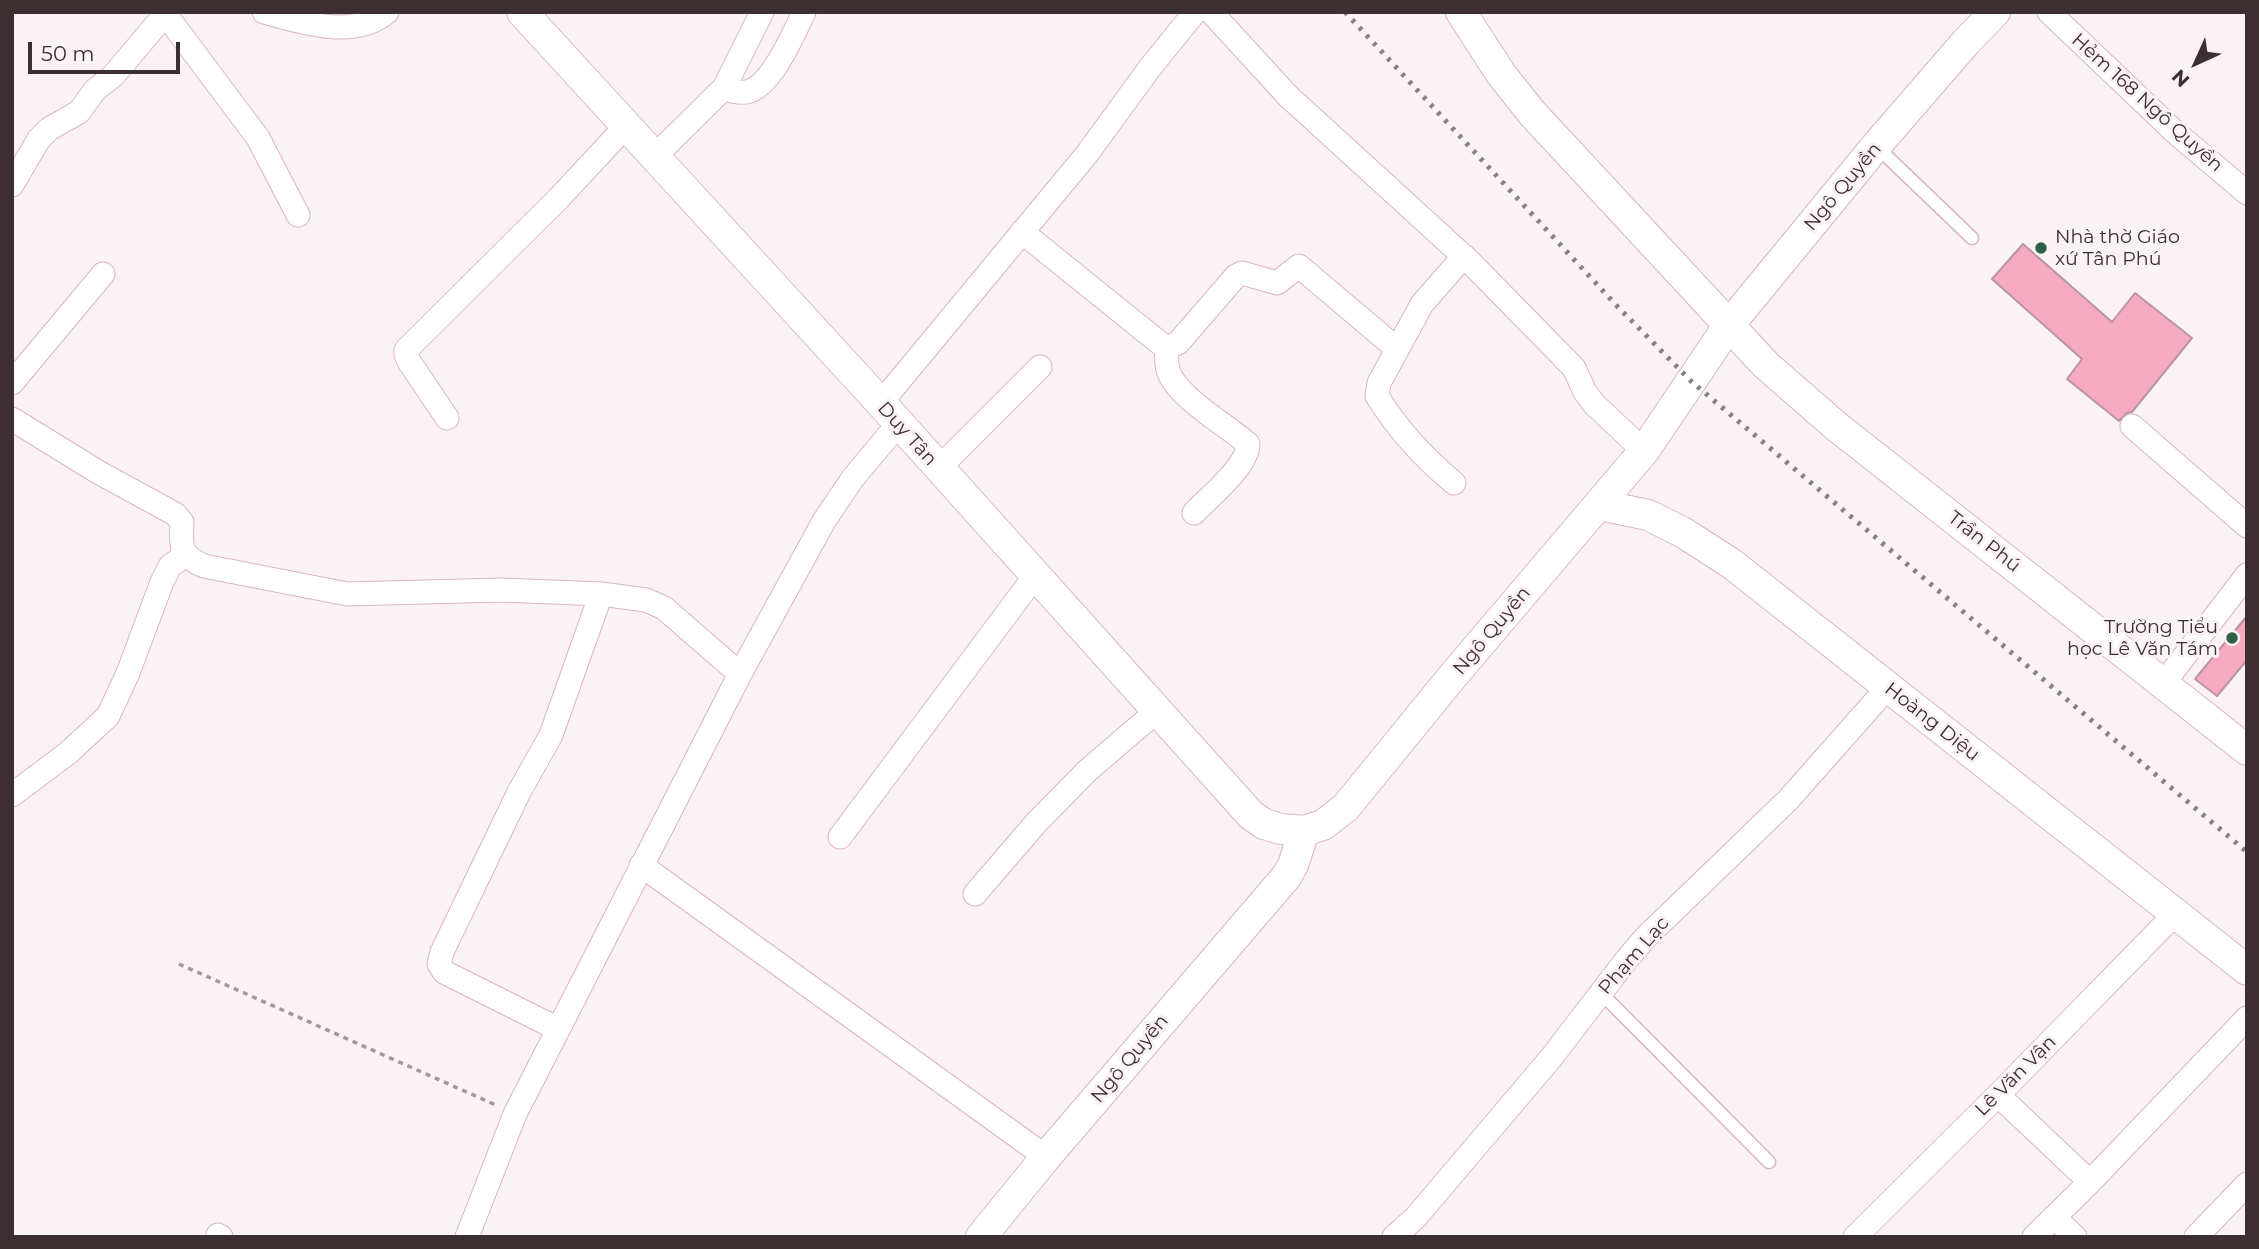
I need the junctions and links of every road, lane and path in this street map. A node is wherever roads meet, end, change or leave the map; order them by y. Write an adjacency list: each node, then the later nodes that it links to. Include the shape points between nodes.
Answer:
1 (264, 12): 2 (street, via 348,28)
2 (387, 12)
3 (522, 12): 13 (street, Duy Tân)
4 (762, 12): 12 (street)
5 (804, 12): 12 (street, via 760,86 748,92)
6 (1195, 12): 19 (street)
7 (1211, 12): 21 (street, via 1288,96)
8 (1995, 12): 14 (street, Ngô Quyền)
9 (2049, 12): 17 (street, Hẻm 168 Ngô Quyền, via 2176,133)
10 (1463, 13): 23 (street, Trần Phú, via 1501,74 1540,122)
11 (166, 14): 16 (street, via 79,112 49,129); 18 (street, via 258,138)
12 (724, 88): 15 (street)
13 (626, 126): 15 (street, Duy Tân); 29 (street, via 407,350 410,363)
14 (1876, 146): 20 (lane); 23 (street, Ngô Quyền)
15 (654, 157): 28 (street, Duy Tân)
16 (12, 185)
17 (2247, 193)
18 (299, 215)
19 (1022, 232): 24 (street); 28 (street)
20 (1972, 237)
21 (1464, 256): 25 (street, via 1422,304); 32 (street, via 1574,368 1594,404)
22 (103, 274): 27 (street)
23 (1729, 325): 32 (street, Ngô Quyền); 43 (street, Trần Phú, via 1826,418)
24 (1166, 348): 25 (street, via 1178,343 1236,276 1242,273 1277,283 1299,265); 36 (street, via 1168,371 1179,387 1248,444 1248,453)
25 (1398, 349): 34 (street, via 1379,383 1377,397 1430,463)
26 (1040, 367): 33 (street)
27 (12, 383)
28 (890, 414): 33 (street, Duy Tân); 42 (street, via 824,520)
29 (447, 418)
30 (12, 419): 38 (street, via 175,514 182,522 181,546)
31 (2132, 426): 37 (street)
32 (1644, 451): 35 (street, Ngô Quyền)
33 (939, 468): 40 (street, Duy Tân)
34 (1454, 483)
35 (1600, 505): 44 (street, Hoàng Diệu, via 1647,515 1684,533 1732,564); 48 (street, Ngô Quyền, via 1346,807 1323,825)
36 (1194, 513)
37 (2247, 526)
38 (186, 555): 41 (street, via 204,566 347,594 502,590); 47 (street, via 170,566 162,582 108,716)
39 (2247, 575): 43 (street)
40 (1035, 576): 45 (street, Duy Tân); 49 (street)
41 (601, 594): 42 (street, via 646,600 664,608); 57 (street, via 551,735 519,792 439,964 444,972)
42 (740, 674): 50 (street)
43 (2163, 684): 46 (street, Trần Phú)
44 (1888, 687): 52 (street, Hoàng Diệu); 55 (street, Phạm Lạc, via 1788,800 1646,937)
45 (1157, 711): 48 (street, Duy Tân, via 1251,815 1264,824); 51 (street, via 1087,771)
46 (2247, 750)
47 (12, 794)
48 (1304, 831): 60 (street, Ngô Quyền, via 1286,877)
49 (840, 837)
50 (641, 865): 57 (street); 60 (street)
51 (975, 894)
52 (2175, 914): 54 (street, Hoàng Diệu); 58 (street, Lê Văn Vận)
53 (179, 964): 59 (path)
54 (2247, 970)
55 (1601, 993): 61 (lane); 68 (street, Phạm Lạc, via 1551,1058)
56 (2247, 1018): 62 (street)
57 (558, 1029): 59 (street)
58 (1998, 1095): 62 (street); 65 (street, Lê Văn Vận)
59 (515, 1114): 66 (street)
60 (1046, 1157): 67 (street, Ngô Quyền)
61 (1769, 1162)
62 (2090, 1182): 64 (street)
63 (2247, 1184): 71 (street)
64 (2053, 1217): 69 (street); 70 (street)
65 (1858, 1236)
66 (467, 1237)
67 (981, 1237)
68 (1394, 1237)
69 (2034, 1237)
70 (2075, 1237)
71 (2196, 1237)

